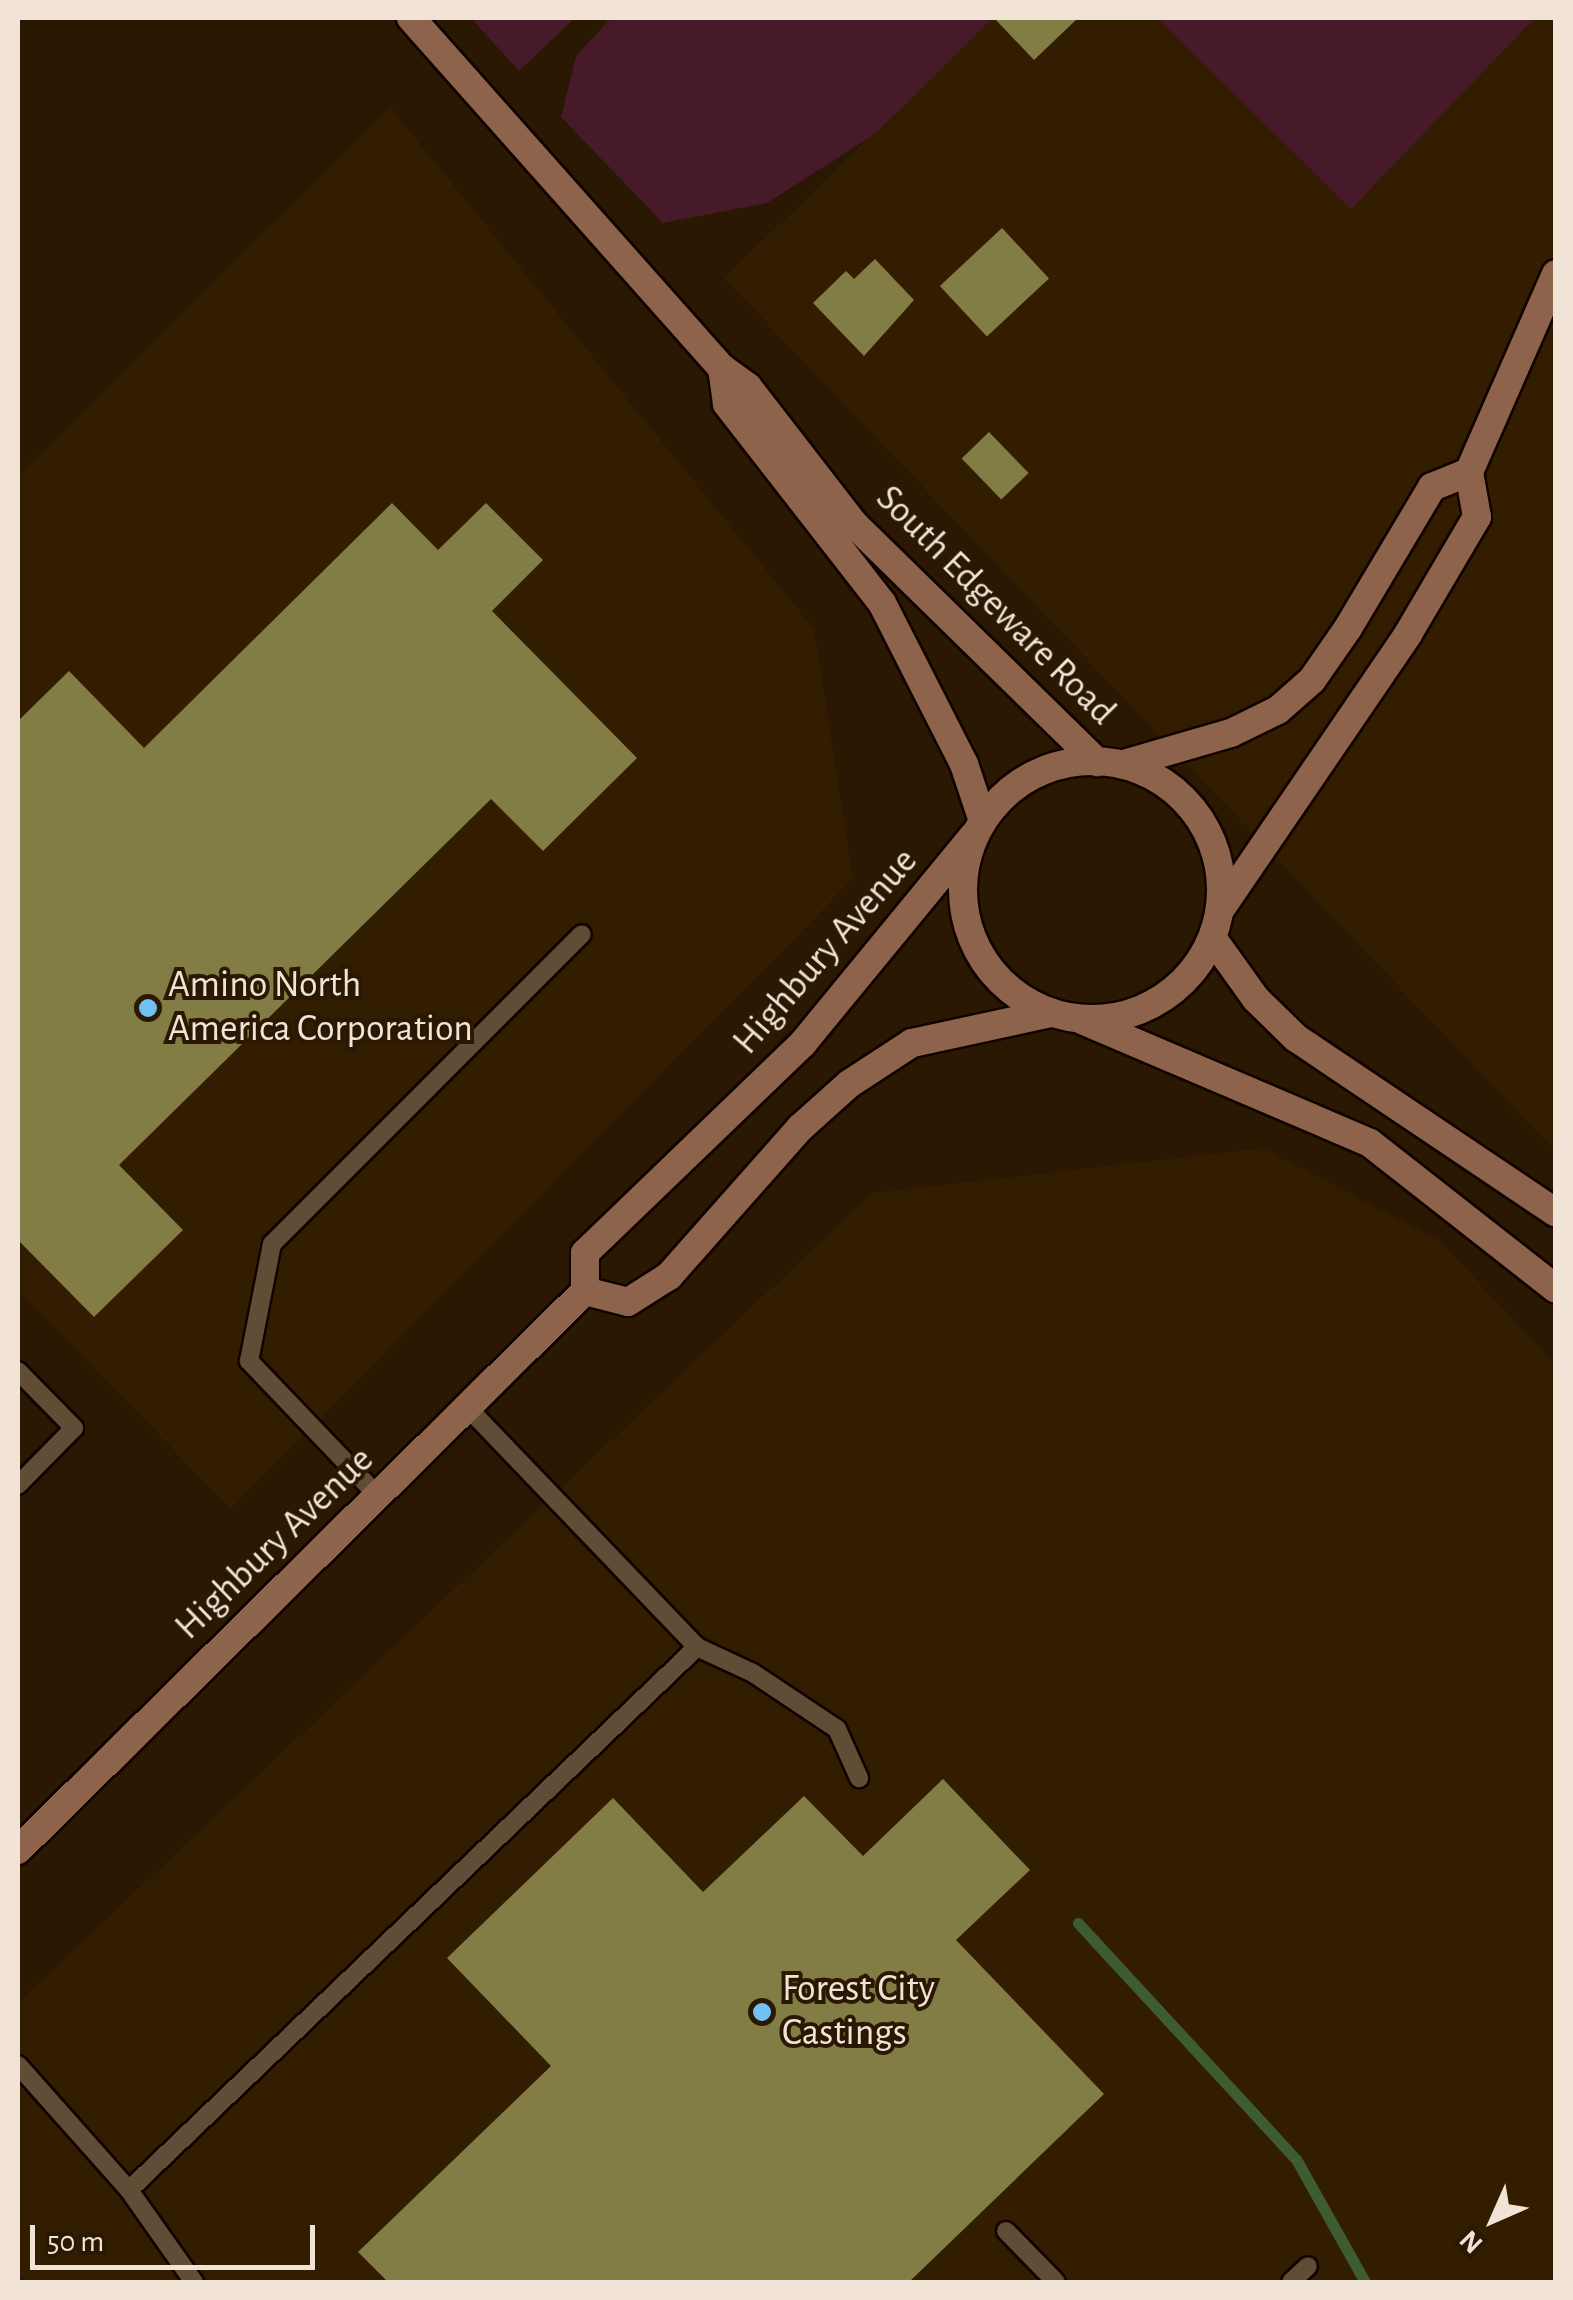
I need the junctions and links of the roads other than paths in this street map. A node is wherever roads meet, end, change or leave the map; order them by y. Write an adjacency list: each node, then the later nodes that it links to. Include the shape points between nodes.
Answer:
1 (411, 18): 3 (main road, South Edgeware Road)
2 (1556, 274): 4 (main road)
3 (722, 368): 5 (main road, South Edgeware Road, via 800,448 853,522); 6 (main road, South Edgeware Road, via 727,404 882,603 964,764)
4 (1470, 472): 5 (main road, via 1432,487 1348,628 1312,680 1278,710 1231,733); 7 (main road, via 1476,517 1408,634)
5 (1110, 763): 6 (main road, via 1035,772 998,798); 7 (main road, via 1158,778 1188,802 1210,834)
6 (978, 829): 10 (main road, via 963,871 963,907 973,942 1018,997); 14 (main road, Highbury Avenue, via 802,1043 586,1253)
7 (1221, 908): 9 (main road)
8 (582, 934): 18 (lane, via 272,1244 249,1361)
9 (1213, 939): 11 (main road, via 1191,974 1160,1001 1122,1017); 12 (main road, via 1256,999 1296,1038)
10 (1051, 1013): 11 (main road); 14 (main road, via 912,1042 849,1084 800,1128 669,1276 628,1302)
11 (1081, 1020): 13 (main road, via 1370,1144)
12 (1556, 1213)
13 (1556, 1290)
14 (585, 1291): 16 (main road, Highbury Avenue)
15 (18, 1371): 17 (lane, via 74,1428)
16 (468, 1408): 18 (main road, Highbury Avenue); 19 (lane)
17 (18, 1485)
18 (378, 1496): 21 (main road, Highbury Avenue)
19 (697, 1647): 20 (lane, via 752,1673 837,1729); 23 (lane)
20 (858, 1778)
21 (18, 1850)
22 (18, 2065): 23 (lane)
23 (129, 2190): 26 (lane)
24 (1006, 2231): 27 (lane)
25 (1308, 2266): 28 (lane)
26 (194, 2282)
27 (1056, 2282)
28 (1291, 2282)

